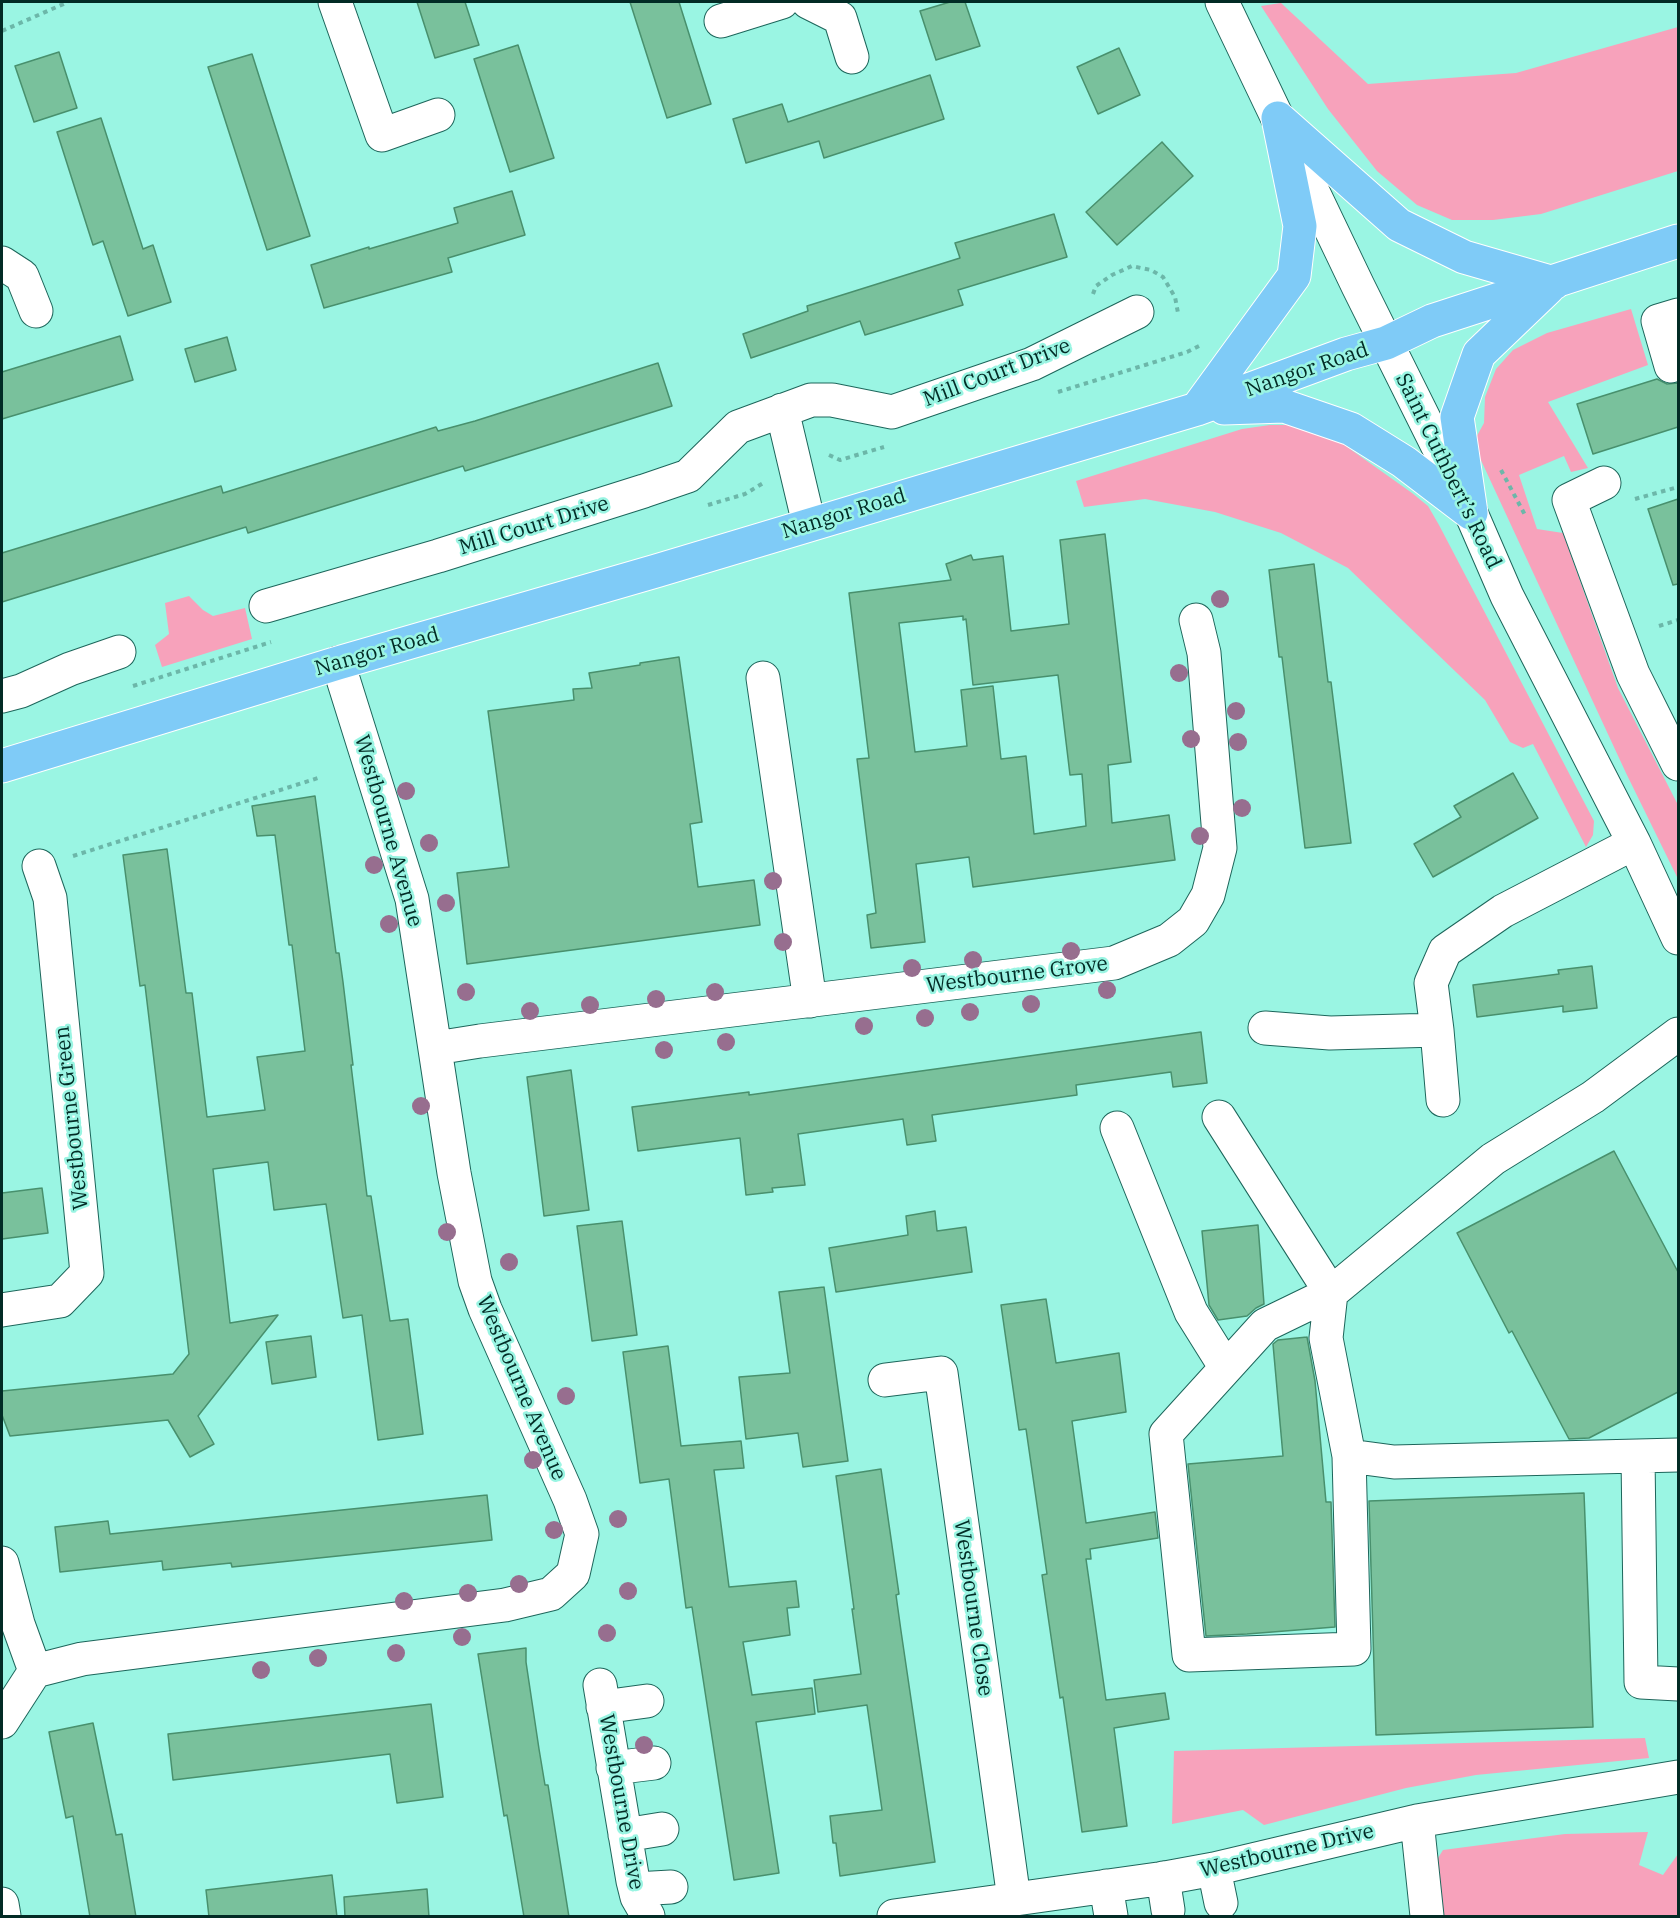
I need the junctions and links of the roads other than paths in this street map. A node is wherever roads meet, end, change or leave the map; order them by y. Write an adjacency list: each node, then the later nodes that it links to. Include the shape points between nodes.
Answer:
1 (335, 2): 7 (street, via 382,135)
2 (782, 2): 5 (street)
3 (808, 2): 6 (street, via 840,18)
4 (1222, 2): 8 (street, Saint Cuthbert’s Road)
5 (721, 21)
6 (852, 57)
7 (438, 115)
8 (1278, 118): 11 (main road, via 1399,225 1464,257); 15 (street, Saint Cuthbert’s Road); 17 (main road, via 1300,226 1294,276)
9 (1678, 241): 11 (main road, Nangor Road)
10 (2, 263): 12 (street, via 22,276)
11 (1554, 283): 15 (main road, Nangor Road, via 1432,321); 20 (main road, via 1479,354 1457,417)
12 (36, 311)
13 (1137, 312): 18 (street, Mill Court Drive, via 1032,364 892,412 832,400 811,400)
14 (1678, 315): 16 (street, via 1658,321)
15 (1386, 343): 17 (main road, Nangor Road); 20 (street, Saint Cuthbert’s Road)
16 (1671, 366)
17 (1197, 409): 20 (main road, via 1284,406 1350,429 1404,462); 21 (main road, Nangor Road)
18 (782, 410): 21 (street); 22 (street, Mill Court Drive, via 738,427 688,476)
19 (1616, 492): 28 (street, via 1569,500 1633,674)
20 (1471, 513): 30 (street, Saint Cuthbert’s Road, via 1507,596)
21 (809, 524): 25 (main road, Nangor Road)
22 (266, 606)
23 (1196, 620): 33 (street, Westbourne Grove, via 1204,653 1220,848 1208,895 1193,921 1169,940 1114,963)
24 (119, 652): 27 (street)
25 (338, 663): 29 (main road, Nangor Road); 37 (street, Westbourne Avenue, via 412,898)
26 (763, 678): 33 (street)
27 (2, 696)
28 (1678, 764)
29 (2, 766)
30 (1634, 843): 32 (street, Saint Cuthbert’s Road); 35 (street, via 1503,911 1445,951 1431,983)
31 (39, 866): 42 (street, Westbourne Green, via 50,898 87,1273 60,1301)
32 (1678, 938)
33 (810, 1001): 37 (street, Westbourne Grove)
34 (1265, 1028): 35 (street, via 1330,1033)
35 (1437, 1029): 38 (street)
36 (1678, 1034): 41 (street, via 1593,1097 1493,1159)
37 (436, 1048): 49 (street, Westbourne Avenue, via 453,1173 475,1281 582,1534 573,1574 551,1594 505,1605 82,1659)
38 (1443, 1100)
39 (1219, 1117): 41 (street)
40 (1117, 1128): 43 (street, via 1191,1312)
41 (1332, 1293): 43 (street, via 1265,1325); 46 (street, via 1326,1338)
42 (2, 1310)
43 (1226, 1368): 46 (street, via 1166,1434 1189,1655 1354,1649)
44 (885, 1380): 66 (street, Westbourne Close, via 941,1373)
45 (1678, 1455): 47 (street)
46 (1349, 1456): 47 (street, via 1394,1462)
47 (1638, 1456): 50 (street, via 1641,1682)
48 (2, 1563): 49 (street)
49 (35, 1671): 52 (street)
50 (1678, 1684)
51 (647, 1708): 54 (street, Westbourne Drive, via 603,1704)
52 (2, 1722)
53 (655, 1770): 54 (street)
54 (614, 1775): 58 (street, Westbourne Drive)
55 (1678, 1777): 56 (street, Westbourne Drive)
56 (1417, 1821): 59 (street, Westbourne Drive); 71 (street)
57 (663, 1837): 58 (street)
58 (626, 1842): 63 (street, Westbourne Drive)
59 (1214, 1869): 60 (street, Westbourne Drive); 64 (street)
60 (1155, 1879): 62 (street, Westbourne Drive); 68 (street)
61 (671, 1887): 63 (street)
62 (1101, 1902): 66 (street, Westbourne Drive)
63 (642, 1903)
64 (1221, 1903)
65 (2, 1904): 70 (street)
66 (1034, 1905): 67 (street, Westbourne Drive)
67 (975, 1911): 69 (street, Westbourne Drive)
68 (1159, 1911)
69 (909, 1916)
70 (4, 1917)
71 (1428, 1917)

